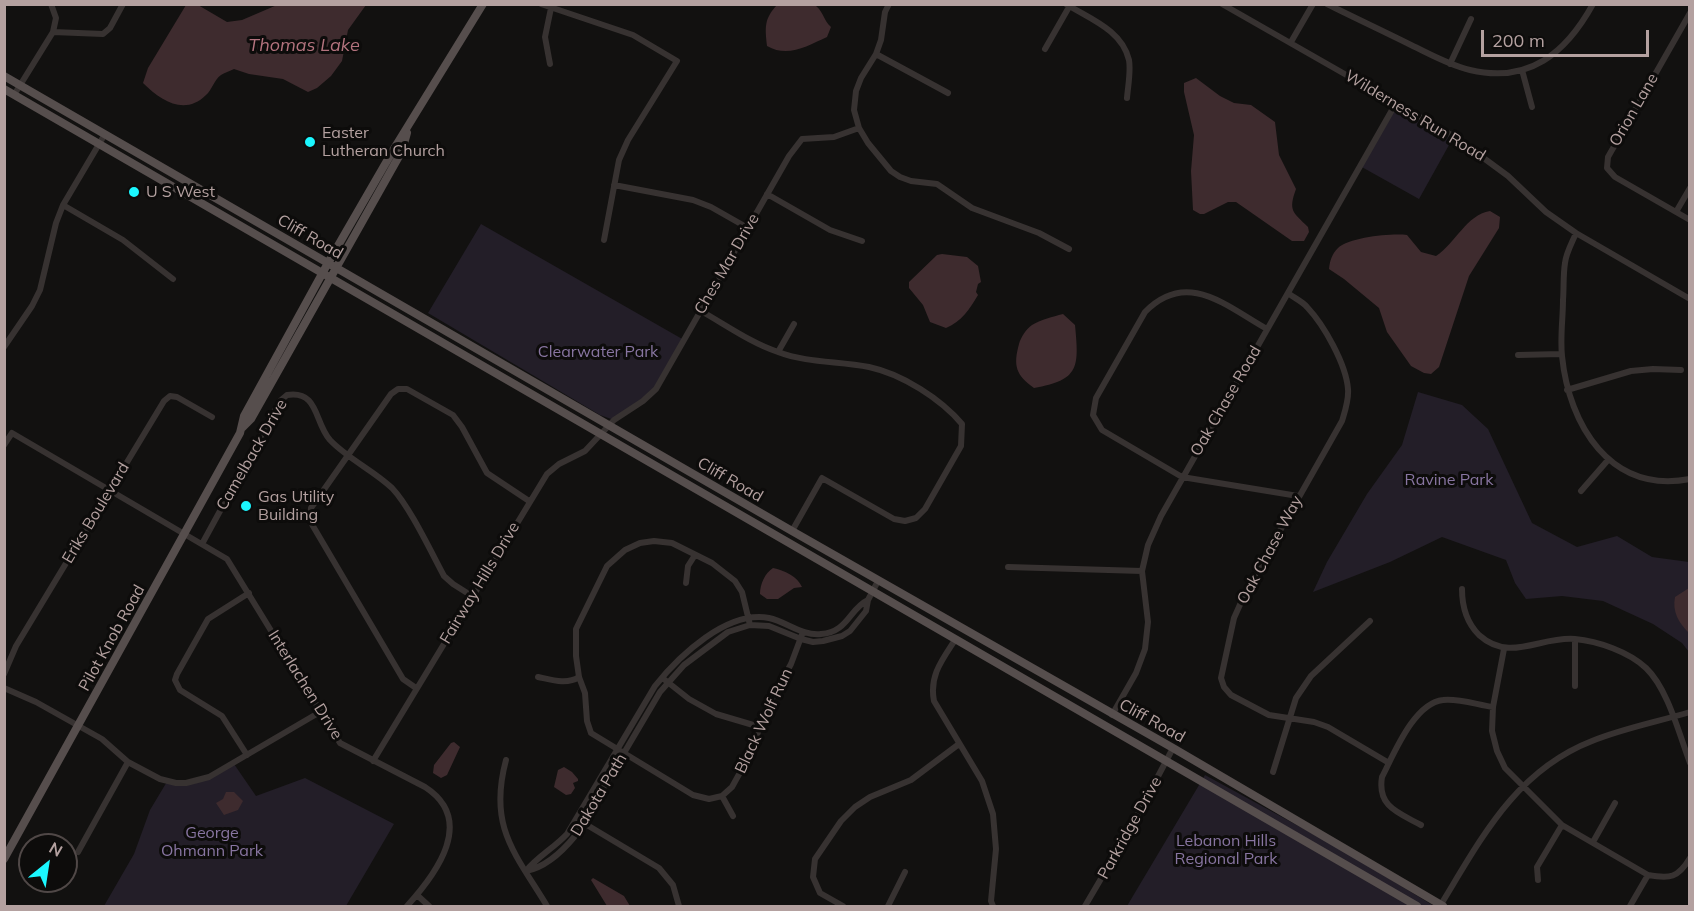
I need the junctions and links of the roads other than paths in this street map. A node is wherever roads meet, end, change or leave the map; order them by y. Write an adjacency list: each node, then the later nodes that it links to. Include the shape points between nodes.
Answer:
1 (51, 4): 14 (street, via 56,18)
2 (123, 4): 14 (street, via 103,34)
3 (483, 4): 29 (main road, Pilot Knob Road)
4 (541, 4): 11 (street)
5 (889, 4): 17 (street)
6 (1222, 4): 15 (street, Wilderness Run Road)
7 (1314, 4): 15 (street)
8 (1327, 4): 19 (street)
9 (1593, 4): 20 (street, via 1572,38 1558,52)
10 (1067, 6): 16 (street); 26 (street, via 1111,30 1123,43 1129,61)
11 (551, 8): 18 (street, via 545,37); 33 (street, via 633,35 677,61 628,140)
12 (1689, 13): 37 (street, Orion Lane, via 1608,157 1608,168 1615,177)
13 (1472, 19): 19 (street)
14 (54, 32): 22 (street)
15 (1291, 42): 27 (street, Wilderness Run Road)
16 (1045, 49)
17 (876, 54): 24 (street); 30 (street, via 856,91 854,110)
18 (550, 64)
19 (1450, 64): 20 (street, via 1486,73)
20 (1522, 70): 28 (street)
21 (4, 76): 22 (main road, Cliff Road)
22 (20, 85): 25 (street); 31 (main road, Cliff Road)
23 (4, 89): 25 (main road, Cliff Road)
24 (948, 93)
25 (14, 94): 32 (main road, Cliff Road)
26 (1127, 98)
27 (1396, 103): 40 (street, Wilderness Run Road, via 1480,154); 49 (street, Oak Chase Road)
28 (1532, 107)
29 (410, 126): 44 (main road, Pilot Knob Road); 45 (main road, Pilot Knob Road, via 402,152)
30 (859, 128): 35 (street, Ches Mar Drive, via 834,137 802,139); 43 (street, via 891,171 900,177 937,184 972,208 1039,232)
31 (105, 134): 32 (street); 44 (main road, Cliff Road)
32 (98, 143): 36 (street); 46 (main road, Cliff Road)
33 (614, 185): 39 (street, via 693,200); 41 (street)
34 (1689, 188): 37 (street)
35 (767, 194): 39 (street, Ches Mar Drive); 42 (street, via 830,230)
36 (63, 205): 48 (street, via 123,240); 54 (street, via 40,290)
37 (1676, 212): 38 (street)
38 (1689, 220)
39 (748, 228): 51 (street, Ches Mar Drive)
40 (1576, 233): 50 (street, Wilderness Run Road); 56 (street, via 1565,262)
41 (604, 240)
42 (862, 241)
43 (1069, 249)
44 (328, 263): 45 (main road, Cliff Road); 46 (main road, Pilot Knob Road)
45 (337, 268): 47 (main road, Pilot Knob Road); 61 (main road, Cliff Road)
46 (323, 273): 47 (main road, Cliff Road); 62 (main road, Pilot Knob Road, via 244,416)
47 (332, 278): 62 (main road, Pilot Knob Road, via 251,419); 63 (main road, Cliff Road)
48 (173, 279)
49 (1288, 293): 53 (street, Oak Chase Road); 71 (street, Oak Chase Way, via 1317,318 1342,364 1348,389 1342,421)
50 (1689, 299)
51 (701, 311): 55 (street); 61 (street, Ches Mar Drive, via 656,389)
52 (794, 324): 55 (street)
53 (1268, 329): 67 (street, Oak Chase Road); 67 (street, via 1203,294 1185,291 1167,295 1145,312 1096,398 1093,415 1102,430)
54 (4, 348)
55 (778, 352): 73 (street, via 896,375 919,388 962,424 961,446 916,518 894,519 822,478)
56 (1561, 354): 57 (street); 59 (street)
57 (1518, 355)
58 (1681, 370): 59 (street, via 1631,372)
59 (1567, 390): 66 (street, via 1590,439)
60 (212, 417): 69 (street, Eriks Boulevard, via 170,396)
61 (609, 425): 63 (street, Fairway Hills Drive); 73 (main road, Cliff Road)
62 (241, 429): 74 (main road, Pilot Knob Road)
63 (600, 434): 72 (street, Fairway Hills Drive, via 585,451 547,474); 84 (main road, Cliff Road)
64 (4, 445): 69 (street, Interlachen Drive, via 12,433)
65 (347, 456): 72 (street, via 391,394 407,389 453,415 487,473); 75 (street, Camelback Drive, via 328,438 306,396 287,395 280,401); 83 (street, Camelback Drive, via 394,490 444,576); 97 (street, via 311,508 310,521 403,680)
66 (1608, 460): 68 (street, via 1630,474 1657,482); 70 (street)
67 (1182, 477): 71 (street); 78 (street, Oak Chase Road, via 1148,545)
68 (1689, 479)
69 (110, 491): 74 (street, Interlachen Drive); 91 (street, Eriks Boulevard, via 16,646)
70 (1581, 491)
71 (1298, 496): 103 (street, Oak Chase Way, via 1234,618 1221,678 1231,695 1269,715)
72 (529, 501): 83 (street, Fairway Hills Drive)
73 (792, 531): 79 (main road, Cliff Road)
74 (185, 534): 75 (street, Interlachen Drive); 104 (main road, Pilot Knob Road)
75 (202, 544): 82 (street, Interlachen Drive, via 227,559)
76 (695, 555): 80 (street, via 688,566); 85 (street, via 735,581); 93 (street, via 672,543 654,541 625,550 607,566 576,629)
77 (1008, 567): 78 (street)
78 (1142, 571): 101 (street, Oak Chase Road, via 1148,622 1144,649 1136,673)
79 (878, 581): 84 (street, Dakota Path); 101 (main road, Cliff Road)
80 (686, 583)
81 (1462, 589): 90 (street, via 1462,607 1472,628 1486,641)
82 (249, 593): 99 (street, Interlachen Drive); 109 (street, via 208,619 175,680 180,690 222,716)
83 (472, 596): 97 (street, Fairway Hills Drive)
84 (870, 596): 87 (street, Dakota Path, via 859,604 846,624 834,631); 89 (main road, Cliff Road)
85 (750, 621): 87 (street, Dakota Path, via 781,621); 94 (street, Dakota Path, via 734,621 718,630 672,665)
86 (1370, 621): 103 (street, via 1311,676 1296,698)
87 (802, 636): 105 (street, Black Wolf Run)
88 (1575, 639): 90 (street); 95 (street); 102 (street, via 1605,646 1644,666 1662,687)
89 (955, 640): 106 (street, via 933,676 931,688 934,701); 113 (main road, Cliff Road)
90 (1504, 649): 98 (street)
91 (4, 674)
92 (538, 677): 93 (street, via 564,681)
93 (579, 677): 108 (street, via 591,733)
94 (664, 680): 105 (street, via 716,714); 108 (street, Dakota Path, via 655,686)
95 (1575, 686)
96 (4, 688): 104 (street)
97 (416, 688): 111 (street, Fairway Hills Drive)
98 (1493, 707): 114 (street, via 1444,700 1429,704 1416,715); 117 (street, via 1492,731 1497,751 1505,768)
99 (320, 712): 109 (street); 111 (street, Interlachen Drive, via 340,743)
100 (1689, 712): 102 (street)
101 (1112, 715): 107 (main road, Cliff Road)
102 (1672, 717): 115 (street); 117 (street, via 1592,741 1564,754)
103 (1290, 719): 114 (street, Oak Chase Way, via 1328,727); 116 (street)
104 (79, 726): 112 (street, via 102,739); 127 (main road, Pilot Knob Road)
105 (760, 727): 118 (street, Black Wolf Run, via 741,772)
106 (959, 744): 137 (street, via 911,780 870,797 841,821 815,859 813,877 820,893); 139 (street, via 982,781 993,814)
107 (1173, 748): 113 (street, Parkridge Drive); 142 (main road, Cliff Road)
108 (620, 752): 118 (street, via 693,795 709,799); 121 (street, Dakota Path)
109 (247, 755): 112 (street, via 209,777 186,783 160,779)
110 (506, 760): 128 (street, via 499,806 509,844)
111 (374, 761): 132 (street, Interlachen Drive, via 436,794 449,816 451,831 444,850)
112 (128, 762): 125 (street)
113 (1166, 762): 140 (street, Parkridge Drive); 141 (main road, Cliff Road)
114 (1389, 763): 122 (street, via 1380,788 1383,799)
115 (1689, 763)
116 (1273, 772)
117 (1522, 786): 123 (street); 142 (street, via 1491,823)
118 (722, 796): 120 (street)
119 (1615, 803): 124 (street)
120 (733, 816)
121 (580, 821): 128 (street, Dakota Path); 136 (street, via 659,868 673,885)
122 (1421, 825)
123 (1562, 825): 124 (street); 131 (street, via 1537,867)
124 (1593, 842): 130 (street)
125 (78, 852)
126 (1689, 858): 130 (street, via 1678,874 1664,878)
127 (4, 859)
128 (525, 871): 135 (street)
129 (905, 872): 138 (street)
130 (1648, 875): 143 (street)
131 (1538, 880)
132 (417, 895): 133 (street, Interlachen Drive); 134 (street)
133 (407, 906)
134 (429, 906)
135 (547, 906)
136 (679, 906)
137 (843, 906)
138 (888, 906)
139 (993, 906)
140 (1085, 906)
141 (1417, 906)
142 (1441, 906)
143 (1630, 906)

